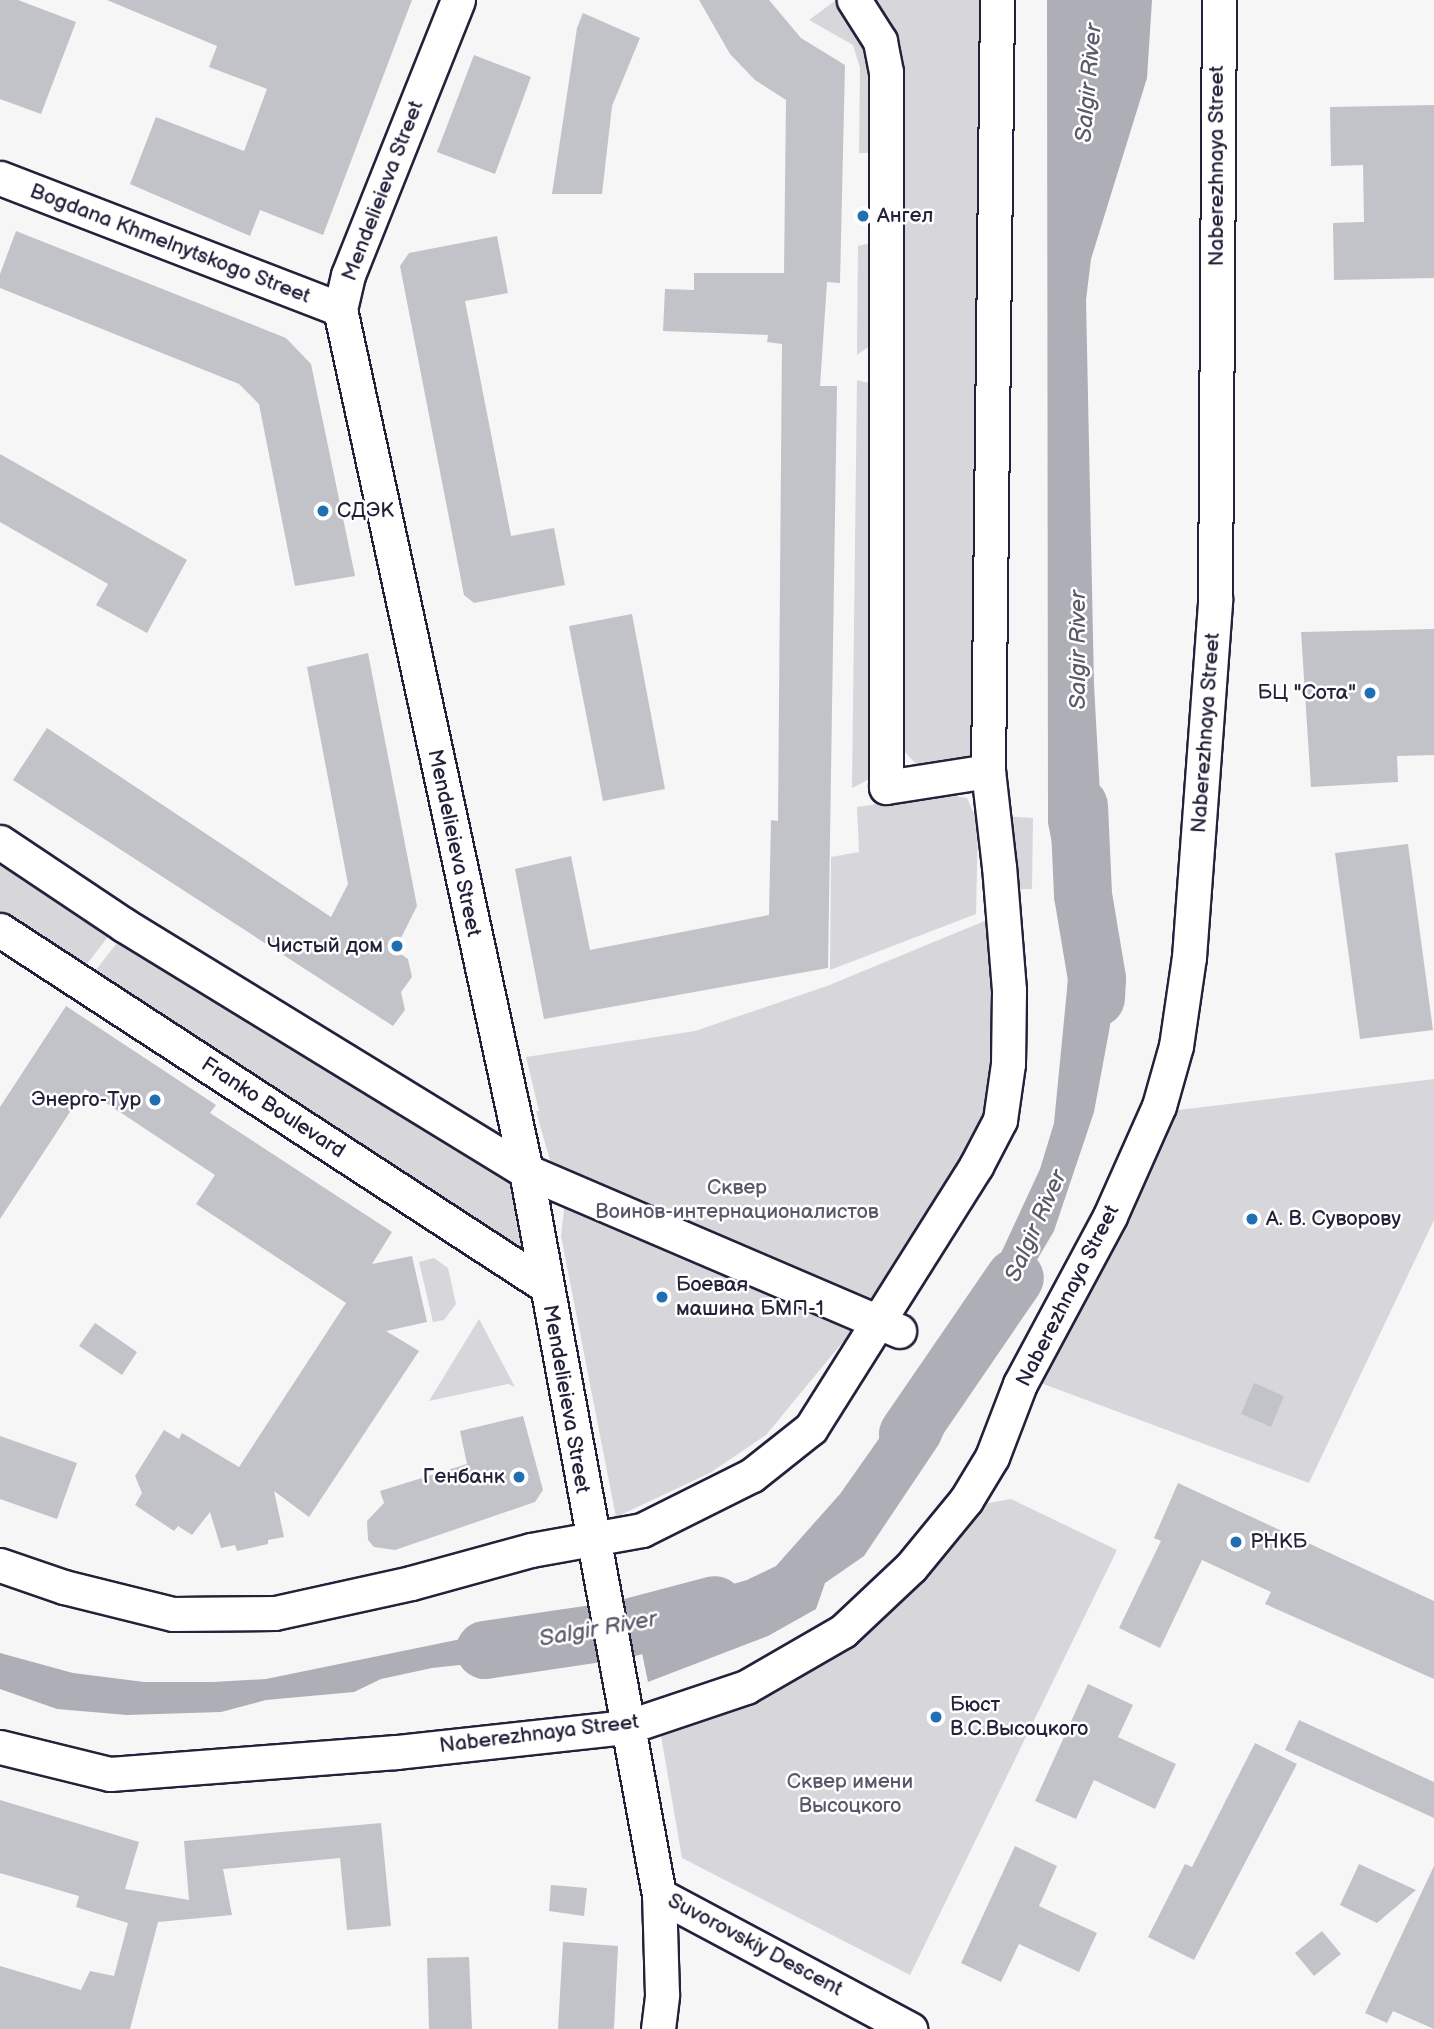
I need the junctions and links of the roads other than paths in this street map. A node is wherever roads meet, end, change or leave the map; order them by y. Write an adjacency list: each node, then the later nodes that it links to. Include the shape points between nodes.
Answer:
1 (458, 0): 6 (street, Mendelieieva Street, via 348,275)
2 (854, 0): 7 (street, via 880,41 886,72 886,787)
3 (997, 0): 7 (street)
4 (1219, 0): 15 (street, Naberezhnaya Street, via 1215,600 1189,957 1176,1046 1159,1107 1079,1280 1020,1384 992,1457 966,1500 911,1567 843,1631 746,1687)
5 (0, 178): 6 (street, Bogdana Khmelnytskogo Street)
6 (340, 309): 10 (street, Mendelieieva Street)
7 (988, 771): 12 (street, via 1009,990 1008,1064 1000,1120)
8 (0, 842): 10 (street, via 124,925)
9 (0, 930): 11 (street, Franko Boulevard)
10 (526, 1171): 11 (street, Mendelieieva Street); 12 (street)
11 (546, 1286): 13 (street, Mendelieieva Street)
12 (888, 1327): 13 (street, via 811,1428 785,1451 715,1497 642,1530)
13 (591, 1542): 14 (street, via 531,1550 275,1613 173,1614 64,1587); 15 (street, Mendelieieva Street)
14 (0, 1565)
15 (625, 1715): 16 (street, Naberezhnaya Street, via 396,1752 110,1774); 17 (street, Suvorovskiy Descent)
16 (0, 1747)
17 (659, 1895): 18 (street, via 662,1994); 19 (street, Suvorovskiy Descent)
18 (658, 2029)
19 (910, 2029)

